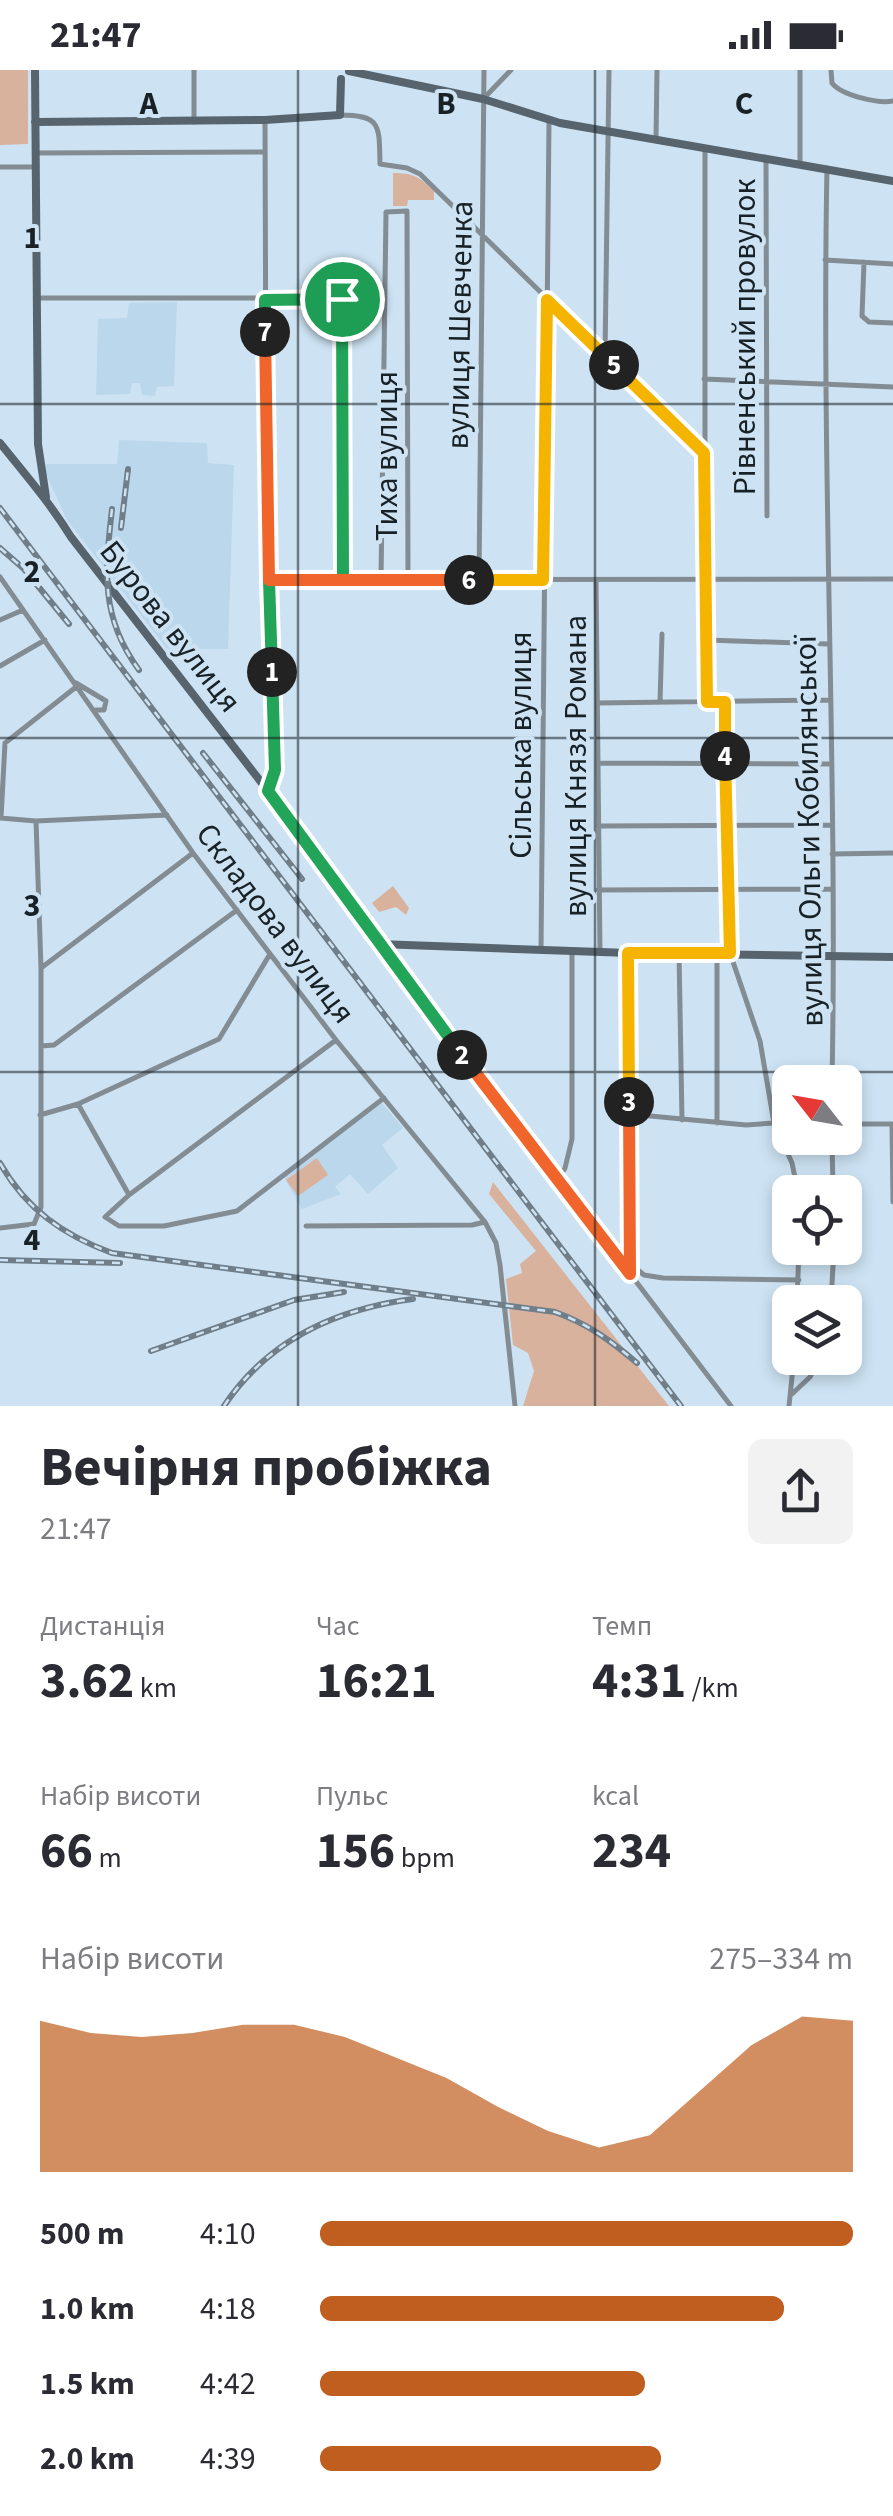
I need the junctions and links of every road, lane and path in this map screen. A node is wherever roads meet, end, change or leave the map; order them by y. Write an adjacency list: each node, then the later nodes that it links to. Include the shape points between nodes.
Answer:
1 (35, 70): 17 (main road)
2 (194, 70): 18 (street)
3 (334, 70): 11 (main road)
4 (484, 70): 12 (street, вулиця Шевченка)
5 (511, 70): 12 (street)
6 (609, 70): 19 (street)
7 (658, 70): 20 (street)
8 (800, 70): 25 (street)
9 (831, 70): 13 (street, via 842,93)
10 (348, 71): 11 (main road); 12 (main road)
11 (340, 79): 14 (main road)
12 (483, 99): 16 (main road); 30 (street, вулиця Шевченка)
13 (893, 101)
14 (340, 115): 15 (main road); 30 (street, via 374,120 380,164 420,174)
15 (265, 120): 18 (main road); 22 (street)
16 (548, 120): 19 (main road); 38 (street, Сільська вулиця)
17 (35, 122): 18 (main road); 23 (main road)
18 (194, 122)
19 (609, 132): 20 (main road); 40 (street)
20 (656, 140): 21 (main road)
21 (705, 148): 24 (main road); 41 (street)
22 (265, 152): 23 (street); 37 (street)
23 (35, 153): 27 (main road)
24 (766, 158): 25 (main road); 42 (street, Рівненський провулок)
25 (800, 164): 28 (main road)
26 (0, 167): 27 (street)
27 (35, 167): 34 (main road)
28 (827, 168): 29 (main road); 31 (street, вулиця Ольги Кобилянської)
29 (893, 180)
30 (483, 238): 38 (street); 54 (street, вулиця Шевченка)
31 (825, 260): 32 (street); 43 (street, вулиця Ольги Кобилянської)
32 (864, 262): 33 (street); 39 (street, via 862,316)
33 (893, 264)
34 (37, 298): 37 (street); 47 (main road)
35 (355, 298): 36 (street)
36 (342, 299): 37 (street); 51 (street)
37 (265, 300): 50 (street)
38 (547, 300): 40 (street); 55 (street, Сільська вулиця)
39 (893, 322)
40 (605, 356): 46 (street)
41 (704, 379): 42 (street); 46 (street)
42 (764, 382): 43 (street); 48 (street, Рівненський провулок)
43 (826, 385): 44 (street); 58 (street, вулиця Ольги Кобилянської)
44 (893, 386)
45 (0, 443): 47 (main road)
46 (704, 453): 57 (street)
47 (35, 475): 78 (main road, Бурова вулиця, via 71,537)
48 (767, 516)
49 (0, 578): 60 (street, Складова вулиця)
50 (269, 580): 51 (street); 78 (street, via 275,770)
51 (343, 580): 52 (street)
52 (381, 580): 53 (street); 53 (street, Тиха вулиця, via 386,212 407,212)
53 (408, 580): 54 (street)
54 (478, 580): 55 (street)
55 (543, 580): 56 (street); 93 (street, Сільська вулиця)
56 (596, 580): 57 (street); 72 (street, вулиця Князя Романа)
57 (706, 580): 58 (street); 64 (street)
58 (827, 580): 59 (street); 65 (street, вулиця Ольги Кобилянської)
59 (893, 580)
60 (23, 610): 61 (street); 63 (street, Складова вулиця)
61 (0, 620)
62 (662, 634): 69 (street)
63 (44, 640): 66 (street); 67 (street, Складова вулиця)
64 (706, 640): 65 (street); 70 (street)
65 (828, 644): 68 (street, вулиця Ольги Кобилянської)
66 (0, 666)
67 (75, 684): 73 (street, Складова вулиця); 73 (street, via 106,701 101,712); 77 (street, via 4,743)
68 (829, 700): 71 (street); 76 (street, вулиця Ольги Кобилянської)
69 (660, 702): 70 (street); 72 (street)
70 (707, 702): 71 (street)
71 (725, 702): 75 (street)
72 (597, 703): 74 (street, вулиця Князя Романа)
73 (90, 704): 79 (street, Складова вулиця)
74 (598, 764): 75 (street); 83 (street, вулиця Князя Романа)
75 (725, 764): 76 (street); 84 (street)
76 (830, 764): 82 (street, вулиця Ольги Кобилянської)
77 (2, 776): 80 (street)
78 (268, 791): 92 (main road, Бурова вулиця)
79 (167, 815): 81 (street); 85 (street, Складова вулиця)
80 (0, 818): 81 (street)
81 (36, 821): 103 (street)
82 (832, 825): 84 (street); 87 (street, вулиця Ольги Кобилянської)
83 (598, 826): 84 (street); 89 (street, вулиця Князя Романа)
84 (726, 826): 90 (street)
85 (193, 853): 91 (street, Складова вулиця); 103 (street)
86 (893, 853): 87 (street)
87 (832, 854): 88 (street, вулиця Ольги Кобилянської)
88 (832, 888): 90 (street); 101 (street, вулиця Ольги Кобилянської)
89 (598, 890): 90 (street); 95 (street, вулиця Князя Романа)
90 (726, 890): 99 (street)
91 (237, 910): 100 (street, Складова вулиця); 105 (street, via 54,1045)
92 (378, 944): 93 (main road); 117 (street, Бурова вулиця)
93 (540, 950): 94 (main road)
94 (572, 950): 95 (main road); 117 (street, via 572,1139)
95 (600, 952): 96 (main road)
96 (628, 953): 97 (main road); 110 (street)
97 (679, 953): 98 (main road); 112 (street)
98 (717, 953): 99 (main road); 113 (street)
99 (730, 953): 101 (main road); 109 (street, via 760,1041)
100 (270, 954): 104 (street, Складова вулиця); 108 (street, via 219,1040)
101 (835, 956): 102 (main road); 106 (street, вулиця Ольги Кобилянської)
102 (893, 957)
103 (42, 968): 105 (street)
104 (336, 1040): 107 (street, Складова вулиця); 118 (street)
105 (41, 1046): 111 (street)
106 (832, 1065)
107 (384, 1098): 118 (street, via 237,1211 164,1226 119,1226 105,1217); 120 (street, Складова вулиця)
108 (78, 1104): 111 (street); 118 (street)
109 (772, 1111)
110 (629, 1114): 112 (street); 123 (street)
111 (40, 1116): 122 (street, via 40,1207 34,1224)
112 (682, 1120): 113 (street)
113 (717, 1123): 114 (street)
114 (772, 1123)
115 (862, 1124): 116 (street)
116 (892, 1124): 119 (street)
117 (558, 1180): 125 (street, Бурова вулиця)
118 (129, 1195)
119 (893, 1202)
120 (486, 1222): 121 (street); 131 (street, via 500,1265)
121 (306, 1226)
122 (0, 1228)
123 (630, 1262): 125 (street); 126 (street, via 644,1275 663,1278)
124 (799, 1265): 126 (street)
125 (630, 1274): 132 (street, Бурова вулиця)
126 (799, 1280): 127 (street)
127 (799, 1285)
128 (793, 1375): 130 (street)
129 (811, 1375): 130 (street)
130 (792, 1394): 133 (street)
131 (515, 1406)
132 (730, 1406)
133 (789, 1406)

